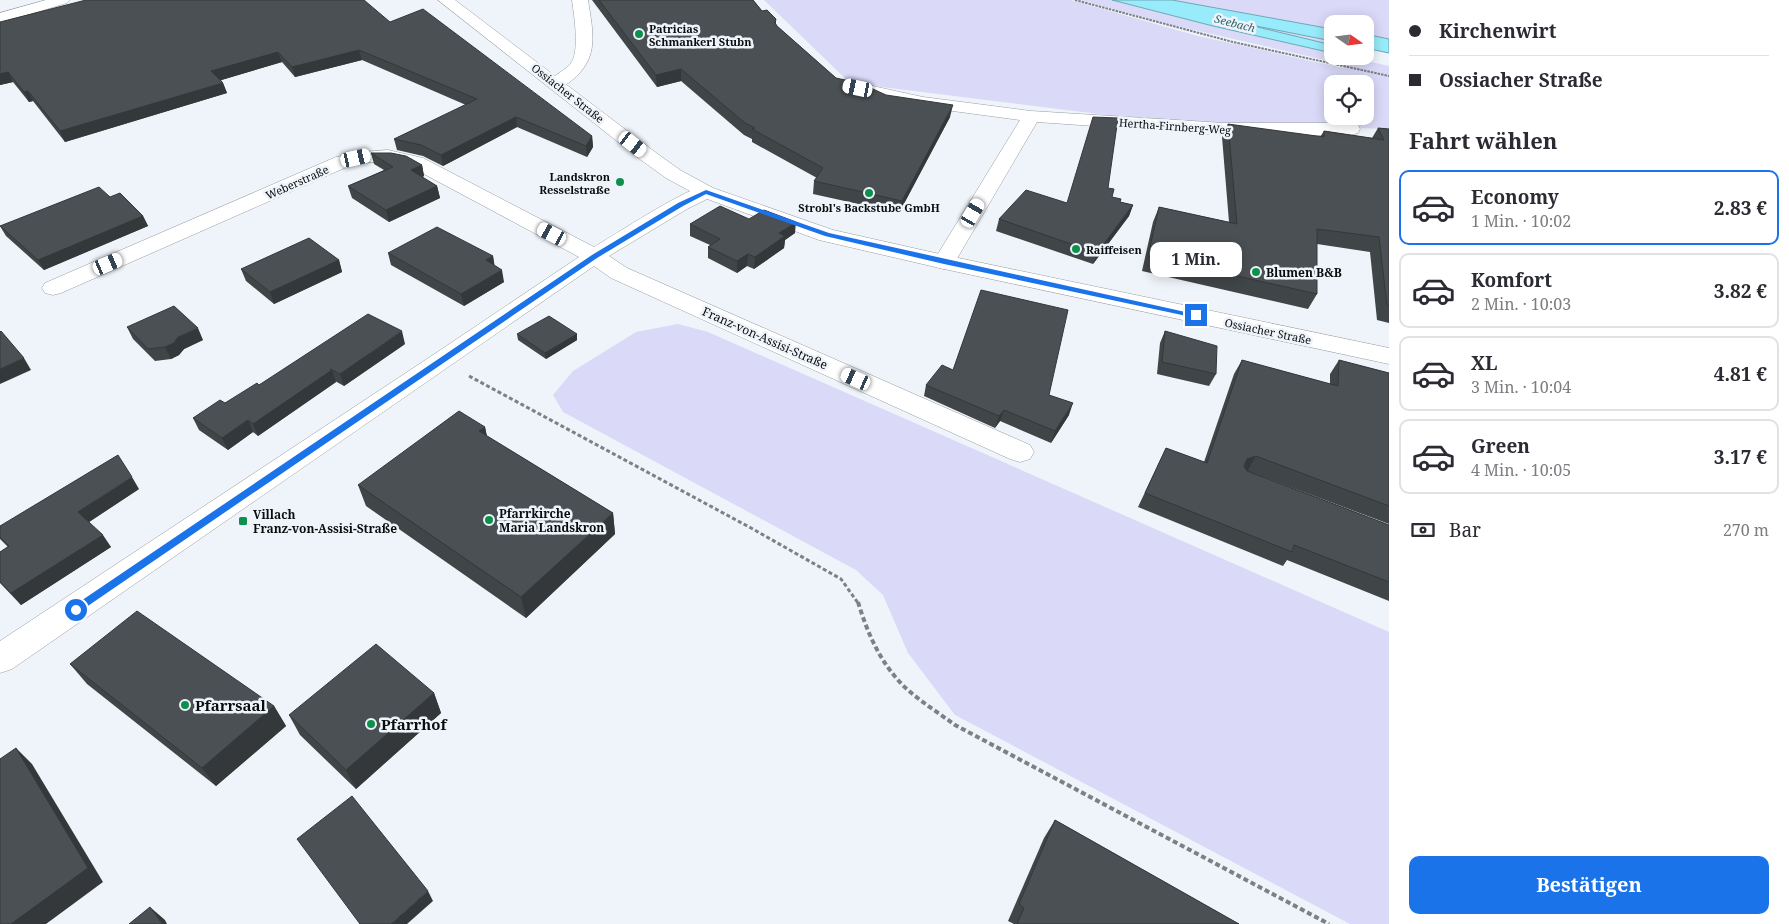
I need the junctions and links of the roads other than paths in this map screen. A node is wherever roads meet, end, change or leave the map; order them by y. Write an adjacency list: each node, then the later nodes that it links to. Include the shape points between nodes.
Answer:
1 (62, 0): 4 (street)
2 (446, 0): 6 (street, Ossiacher Straße)
3 (580, 0): 6 (street, via 582,57 579,64)
4 (0, 18)
5 (834, 78): 7 (street, Hertha-Firnberg-Weg, via 842,85 923,102)
6 (556, 84): 9 (street, Ossiacher Straße, via 673,174)
7 (1030, 116): 8 (street, Hertha-Firnberg-Weg, via 1224,129); 11 (street)
8 (1351, 129)
9 (706, 192): 10 (street); 11 (street, Ossiacher Straße, via 827,235)
10 (594, 256): 12 (street, Weberstraße, via 416,162 397,156 369,156 343,162); 14 (street, Franz-von-Assisi-Straße, via 619,273); 15 (street)
11 (944, 262): 13 (street, Ossiacher Straße)
12 (53, 288)
13 (1389, 356)
14 (1020, 452)
15 (0, 659)

